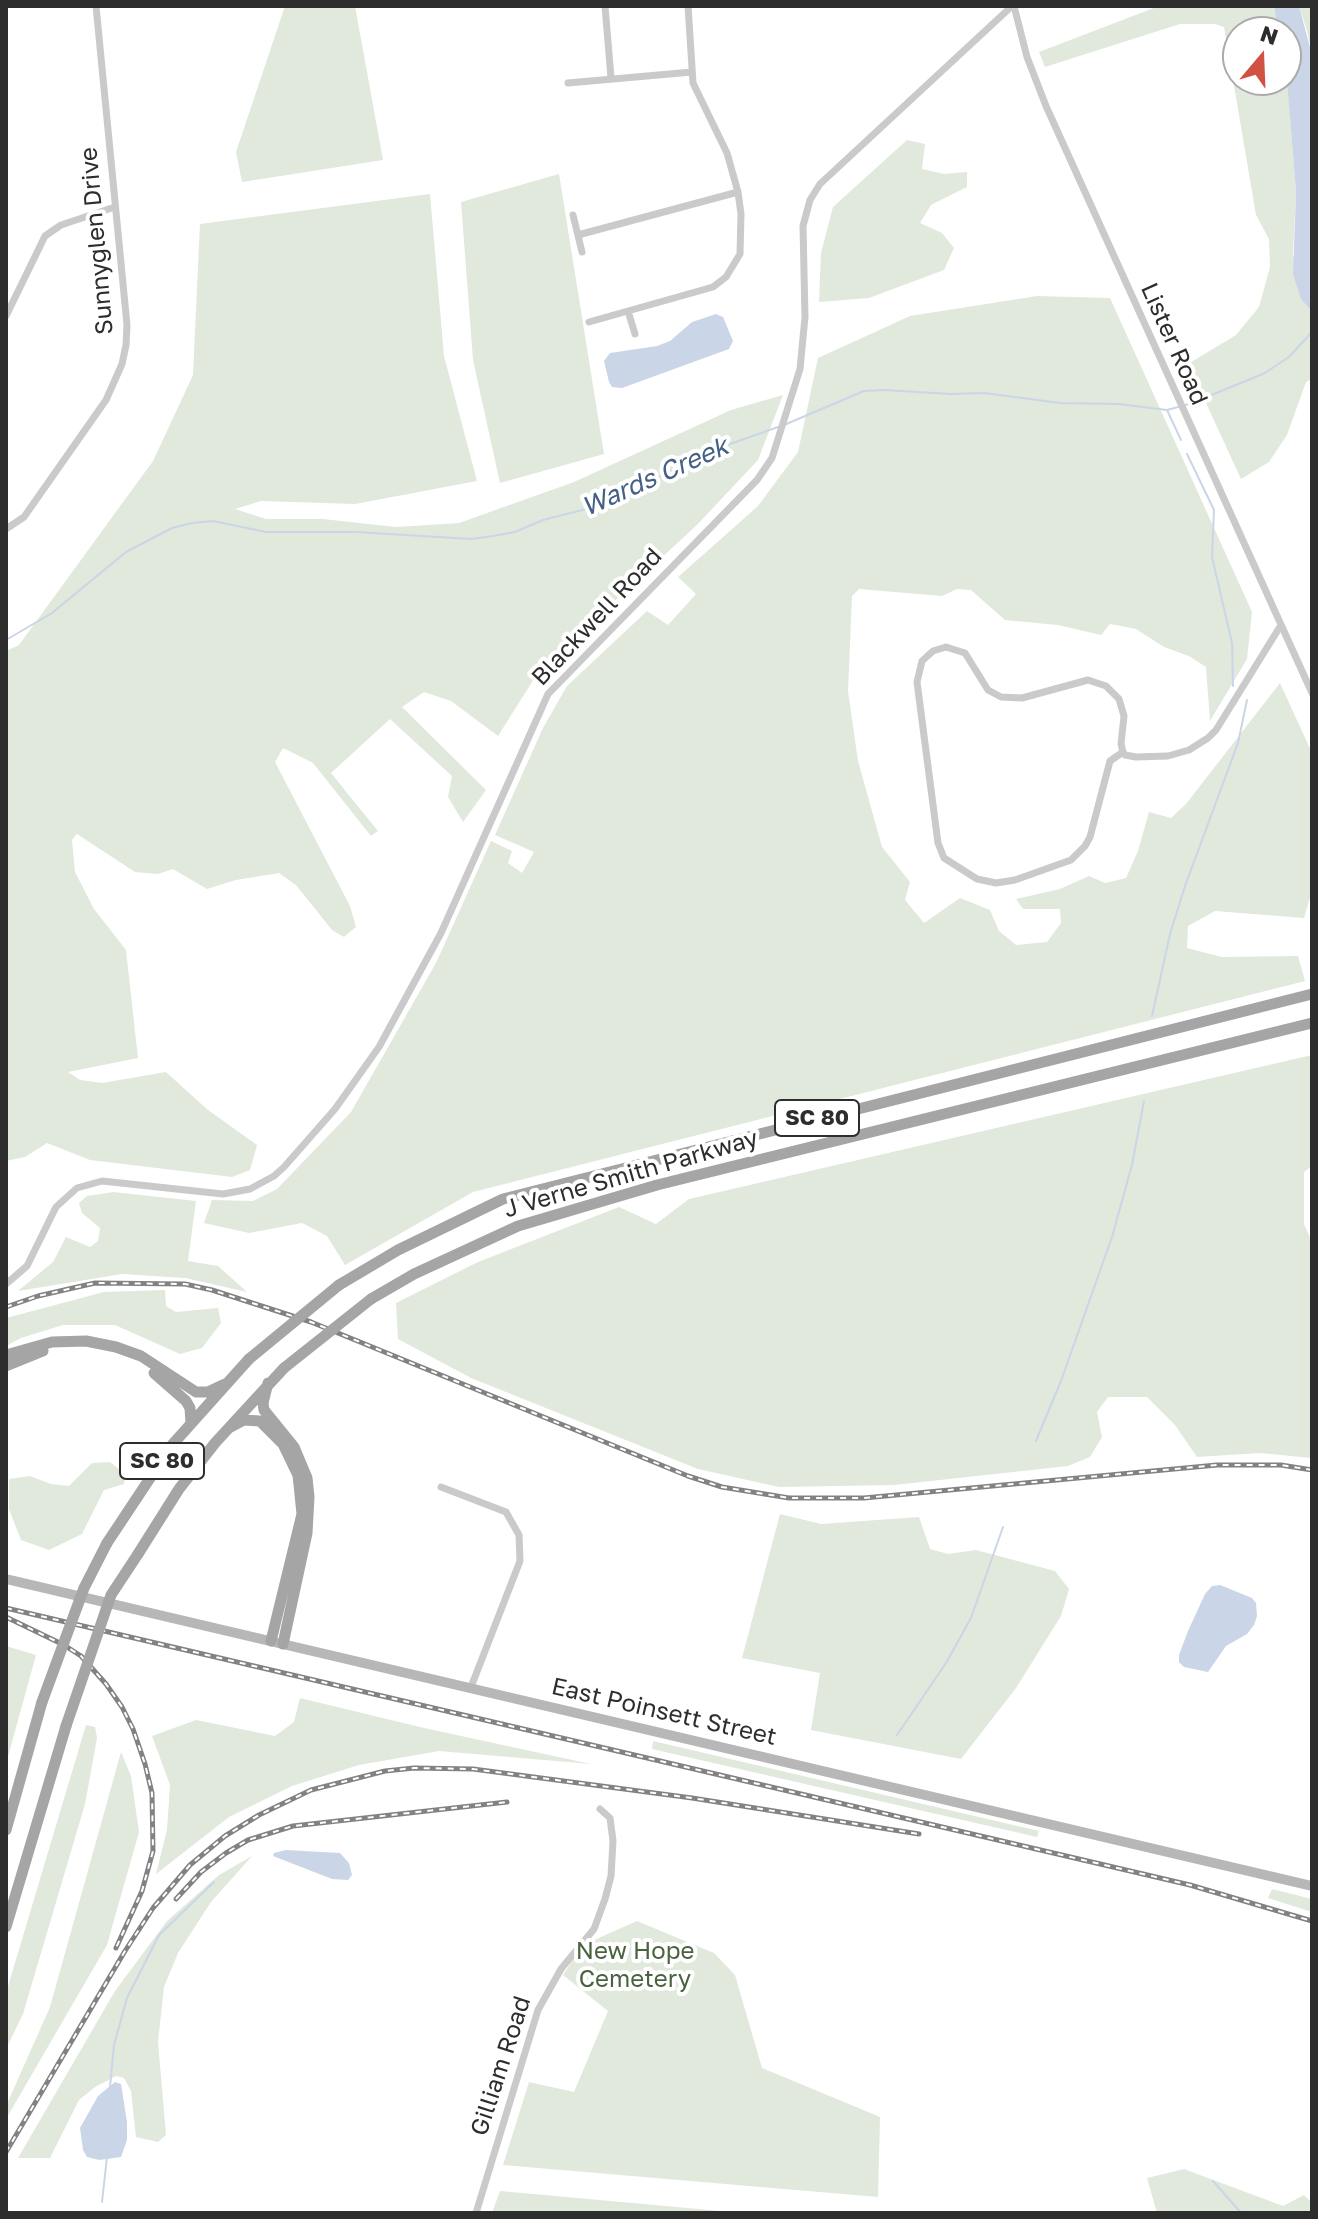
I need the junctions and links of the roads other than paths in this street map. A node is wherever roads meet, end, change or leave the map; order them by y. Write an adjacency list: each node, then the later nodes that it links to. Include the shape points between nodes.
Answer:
1 (96, 6): 9 (street, Sunnyglen Drive)
2 (605, 6): 6 (street)
3 (688, 6): 5 (street)
4 (1013, 6): 18 (street, Lister Road, via 1036,82); 23 (street, Blackwell Road, via 826,176 810,200 801,240 803,351 772,458 757,480 548,694 441,933 358,1079 274,1176 250,1189 209,1193 102,1181 77,1188 56,1207 27,1266)
5 (692, 72): 6 (street); 8 (street)
6 (611, 78): 7 (street)
7 (568, 83)
8 (738, 192): 11 (street); 13 (street, via 740,254 726,277 713,287)
9 (115, 207): 14 (street, via 61,225 45,236); 17 (street, Sunnyglen Drive, via 127,325 122,364 106,400 24,517)
10 (573, 215): 11 (street)
11 (578, 235): 12 (street)
12 (582, 252)
13 (628, 311): 15 (street); 16 (street)
14 (6, 316)
15 (589, 322)
16 (635, 334)
17 (6, 529)
18 (1281, 625): 19 (street, Lister Road); 20 (street, via 1208,738 1168,756)
19 (1312, 693)
20 (1123, 752): 20 (street, via 1108,764 1090,837 1079,854 1063,865 1015,880 977,879 949,863 940,851 919,667 933,651 953,647 965,653 988,690 1001,697 1022,698 1078,681 1106,686 1123,708)
21 (1312, 994): 27 (main road, J Verne Smith Parkway / SC 80, bridge, via 503,1199 339,1285)
22 (1312, 1023): 26 (main road, J Verne Smith Parkway / SC 80, bridge, via 643,1189 518,1226 371,1299)
23 (6, 1284)
24 (6, 1355): 27 (main road, via 52,1342 86,1341 141,1356 196,1392)
25 (6, 1366): 28 (main road, via 60,1349 117,1354 150,1369 176,1390 190,1408)
26 (268, 1383): 29 (main road, J Verne Smith Parkway / SC 80); 32 (main road, via 264,1410 294,1447 309,1497 307,1533)
27 (225, 1384): 28 (main road, J Verne Smith Parkway / SC 80)
28 (191, 1423): 35 (main road, J Verne Smith Parkway / SC 80, bridge, via 107,1543 84,1588 42,1702)
29 (229, 1428): 32 (main road, via 244,1420 260,1421 283,1444 298,1475 302,1514); 37 (main road, J Verne Smith Parkway / SC 80, bridge, via 179,1489 111,1595)
30 (441, 1487): 33 (street, via 506,1512 519,1535 520,1561)
31 (6, 1579): 32 (main road, East Poinsett Street)
32 (277, 1642): 33 (main road, East Poinsett Street)
33 (471, 1687): 36 (main road, East Poinsett Street)
34 (600, 1809): 38 (street, Gilliam Road, via 610,1818 612,1832 605,1899 594,1929 561,1969 538,2010)
35 (6, 1830)
36 (1312, 1886)
37 (6, 1927)
38 (476, 2213)

